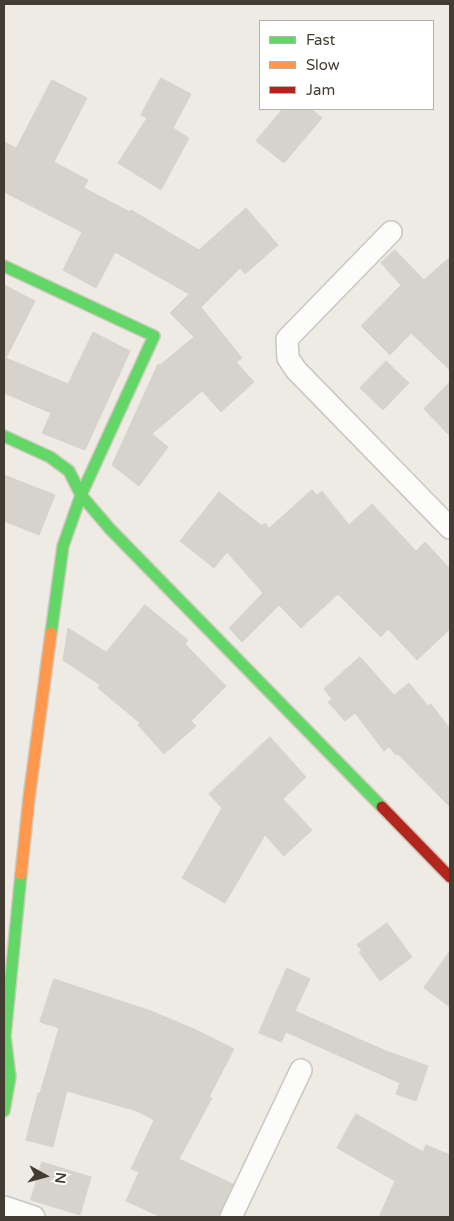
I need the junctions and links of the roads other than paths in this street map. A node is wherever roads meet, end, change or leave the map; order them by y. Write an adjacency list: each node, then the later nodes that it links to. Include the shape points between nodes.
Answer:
1 (391, 232): 5 (street, via 287,339 288,358)
2 (4, 266): 4 (street, via 154,336)
3 (4, 436): 4 (street, via 50,457 69,471)
4 (81, 495): 6 (street, via 117,536); 8 (street, via 63,546 29,798 5,1036 10,1076)
5 (450, 528)
6 (450, 877)
7 (301, 1070): 11 (street)
8 (4, 1111)
9 (4, 1207): 10 (street)
10 (34, 1217)
11 (231, 1217)

